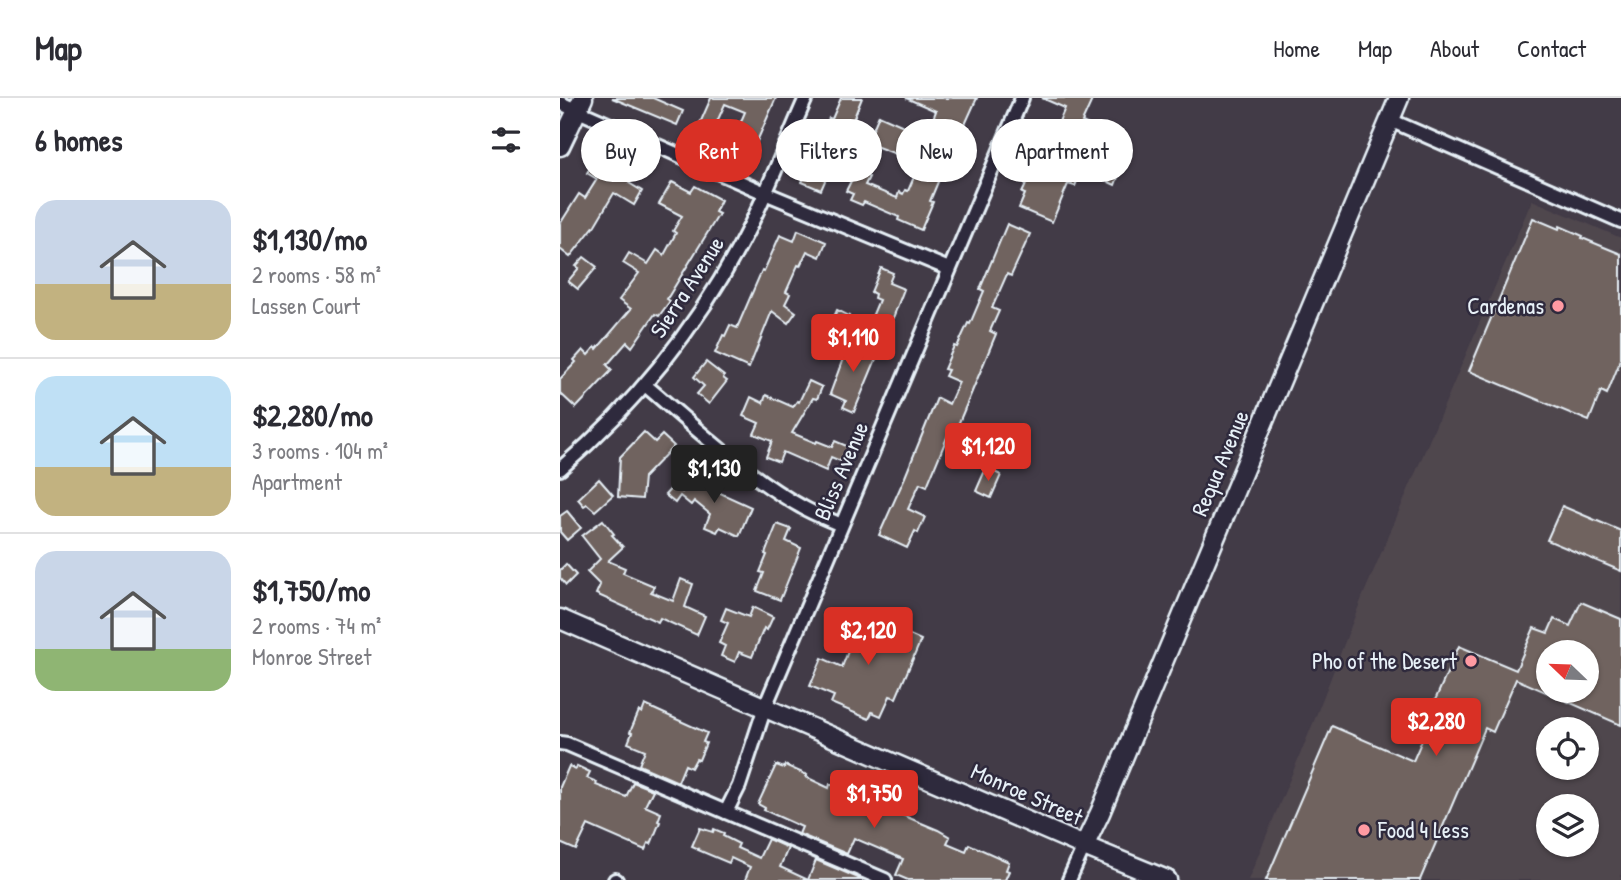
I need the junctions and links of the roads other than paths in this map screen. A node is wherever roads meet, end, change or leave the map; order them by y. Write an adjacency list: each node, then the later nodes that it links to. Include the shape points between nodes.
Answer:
1 (806, 98): 8 (street, Sierra Avenue)
2 (1022, 98): 10 (street, Bliss Avenue)
3 (1399, 98): 6 (street, Requa Avenue)
4 (560, 103): 5 (street)
5 (580, 104): 7 (street); 8 (street)
6 (1390, 120): 9 (street); 18 (street, Requa Avenue)
7 (560, 146)
8 (765, 192): 10 (street); 11 (street, Sierra Avenue, via 716,288)
9 (1621, 221)
10 (949, 270): 13 (street, Bliss Avenue)
11 (645, 385): 12 (street, Sierra Avenue); 13 (street, via 783,495)
12 (560, 469)
13 (841, 525): 15 (street, Bliss Avenue)
14 (560, 619): 15 (street, Monroe Street)
15 (765, 706): 17 (street, Bliss Avenue); 18 (street, Monroe Street)
16 (560, 743): 17 (street)
17 (726, 812): 19 (street)
18 (1084, 846): 20 (street); 21 (street, Monroe Street)
19 (885, 880)
20 (1069, 880)
21 (1167, 880)

